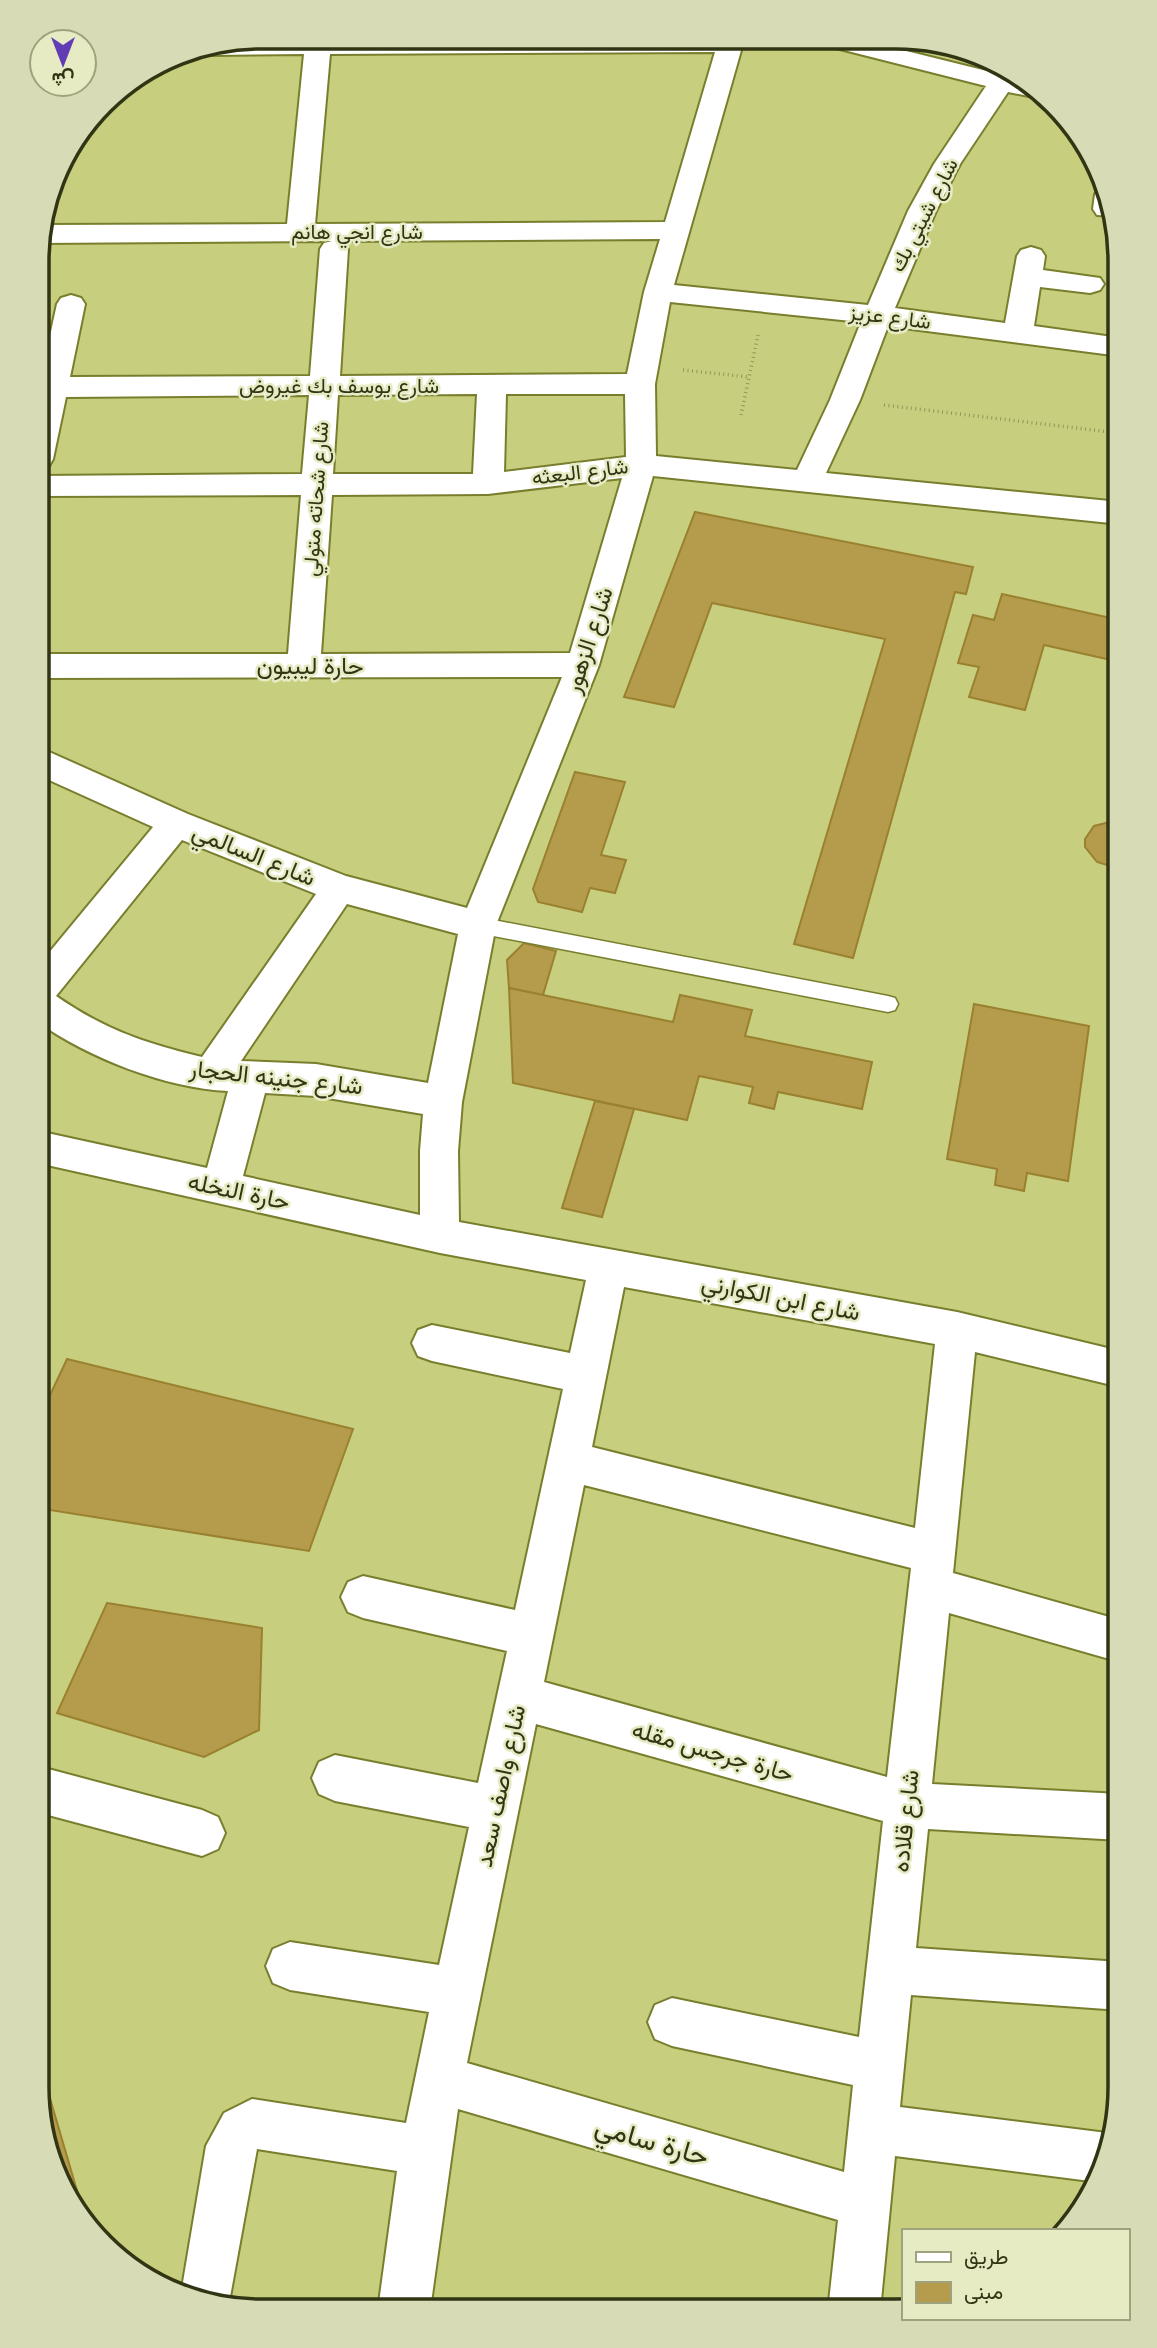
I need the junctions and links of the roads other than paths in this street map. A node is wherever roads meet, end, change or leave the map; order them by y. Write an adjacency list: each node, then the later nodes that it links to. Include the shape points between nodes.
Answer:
1 (318, 49): 7 (street)
2 (729, 49): 6 (street, شارع الزهور)
3 (874, 49): 4 (street)
4 (1001, 77)
5 (1003, 79): 13 (street, شارع شيتي بك, via 941,176)
6 (676, 230): 7 (street, شارع انجي هانم); 11 (street, شارع الزهور)
7 (300, 233): 8 (street, شارع انجي هانم)
8 (51, 234)
9 (334, 250): 19 (street, شارع شحاته متولي)
10 (1090, 285): 14 (street, via 1030,266)
11 (658, 292): 13 (street, شارع عزيز); 16 (street, شارع الزهور)
12 (71, 304): 17 (street)
13 (877, 315): 14 (street, شارع عزيز); 22 (street, شارع شيتي بك, via 845,400)
14 (1018, 333): 15 (street, شارع عزيز)
15 (1108, 345)
16 (642, 375): 18 (street, شارع يوسف بك غيروض); 21 (street, شارع الزهور)
17 (49, 377)
18 (492, 385): 19 (street, شارع يوسف بك غيروض); 24 (street)
19 (324, 386): 20 (street, شارع يوسف بك غيروض); 23 (street, شارع شحاته متولي)
20 (49, 387)
21 (641, 464): 22 (street, شارع البعثه); 24 (street, شارع البعثه); 28 (street, شارع الزهور)
22 (807, 481): 26 (street, شارع البعثه)
23 (317, 484): 24 (street, شارع البعثه); 25 (street, شارع البعثه); 27 (street, شارع شحاته متولي)
24 (488, 484)
25 (49, 486)
26 (1108, 512)
27 (304, 664): 28 (street, حارة ليبيون); 29 (street, حارة ليبيون)
28 (583, 665): 33 (street, شارع الزهور)
29 (49, 666)
30 (49, 765): 31 (street, شارع السالمي)
31 (176, 823): 32 (street, شارع السالمي); 34 (street)
32 (339, 888): 33 (street, شارع السالمي); 37 (street)
33 (478, 925): 35 (lane); 39 (street, شارع الزهور)
34 (49, 979)
35 (888, 1004)
36 (49, 1011): 37 (street, شارع جنينه الحجار, via 74,1028 138,1057)
37 (211, 1075): 38 (street, شارع جنينه الحجار)
38 (251, 1075): 39 (street, شارع جنينه الحجار, via 380,1088); 41 (street)
39 (443, 1102): 42 (street, شارع الزهور)
40 (49, 1149): 41 (street, حارة النخله)
41 (221, 1188): 42 (street, حارة النخله)
42 (440, 1236): 43 (street, شارع ابن الكوارني)
43 (609, 1265): 44 (street, شارع ابن الكوارني); 47 (street, شارع واصف سعد)
44 (957, 1330): 46 (street, شارع ابن الكوارني); 49 (street, شارع قلاده)
45 (432, 1343): 47 (street)
46 (1108, 1366)
47 (586, 1375): 48 (street, شارع واصف سعد)
48 (568, 1461): 49 (street); 51 (street, شارع واصف سعد)
49 (932, 1570): 52 (street); 56 (street, شارع قلاده)
50 (363, 1597): 51 (street)
51 (532, 1635): 53 (street, شارع واصف سعد)
52 (1108, 1636)
53 (518, 1697): 56 (street, حارة جرجس مقله); 57 (street, شارع واصف سعد)
54 (335, 1777): 57 (street)
55 (49, 1792): 59 (street)
56 (907, 1805): 58 (street, حارة جرجس مقله); 61 (street, شارع قلاده)
57 (496, 1809): 63 (street, شارع واصف سعد)
58 (1108, 1816)
59 (202, 1833)
60 (290, 1966): 63 (street)
61 (890, 1970): 62 (street); 65 (street, شارع قلاده)
62 (1108, 1985)
63 (456, 1992): 66 (street, شارع واصف سعد)
64 (672, 2022): 65 (street)
65 (880, 2066): 67 (street, شارع قلاده)
66 (439, 2079): 68 (street, شارع واصف سعد); 70 (street, حارة سامي)
67 (873, 2129): 69 (street); 70 (street, شارع قلاده)
68 (425, 2151): 71 (street, via 252,2124 241,2130 231,2146); 72 (street, شارع واصف سعد)
69 (1096, 2157)
70 (865, 2203): 73 (street, شارع قلاده)
71 (206, 2292)
72 (405, 2299)
73 (855, 2299)

